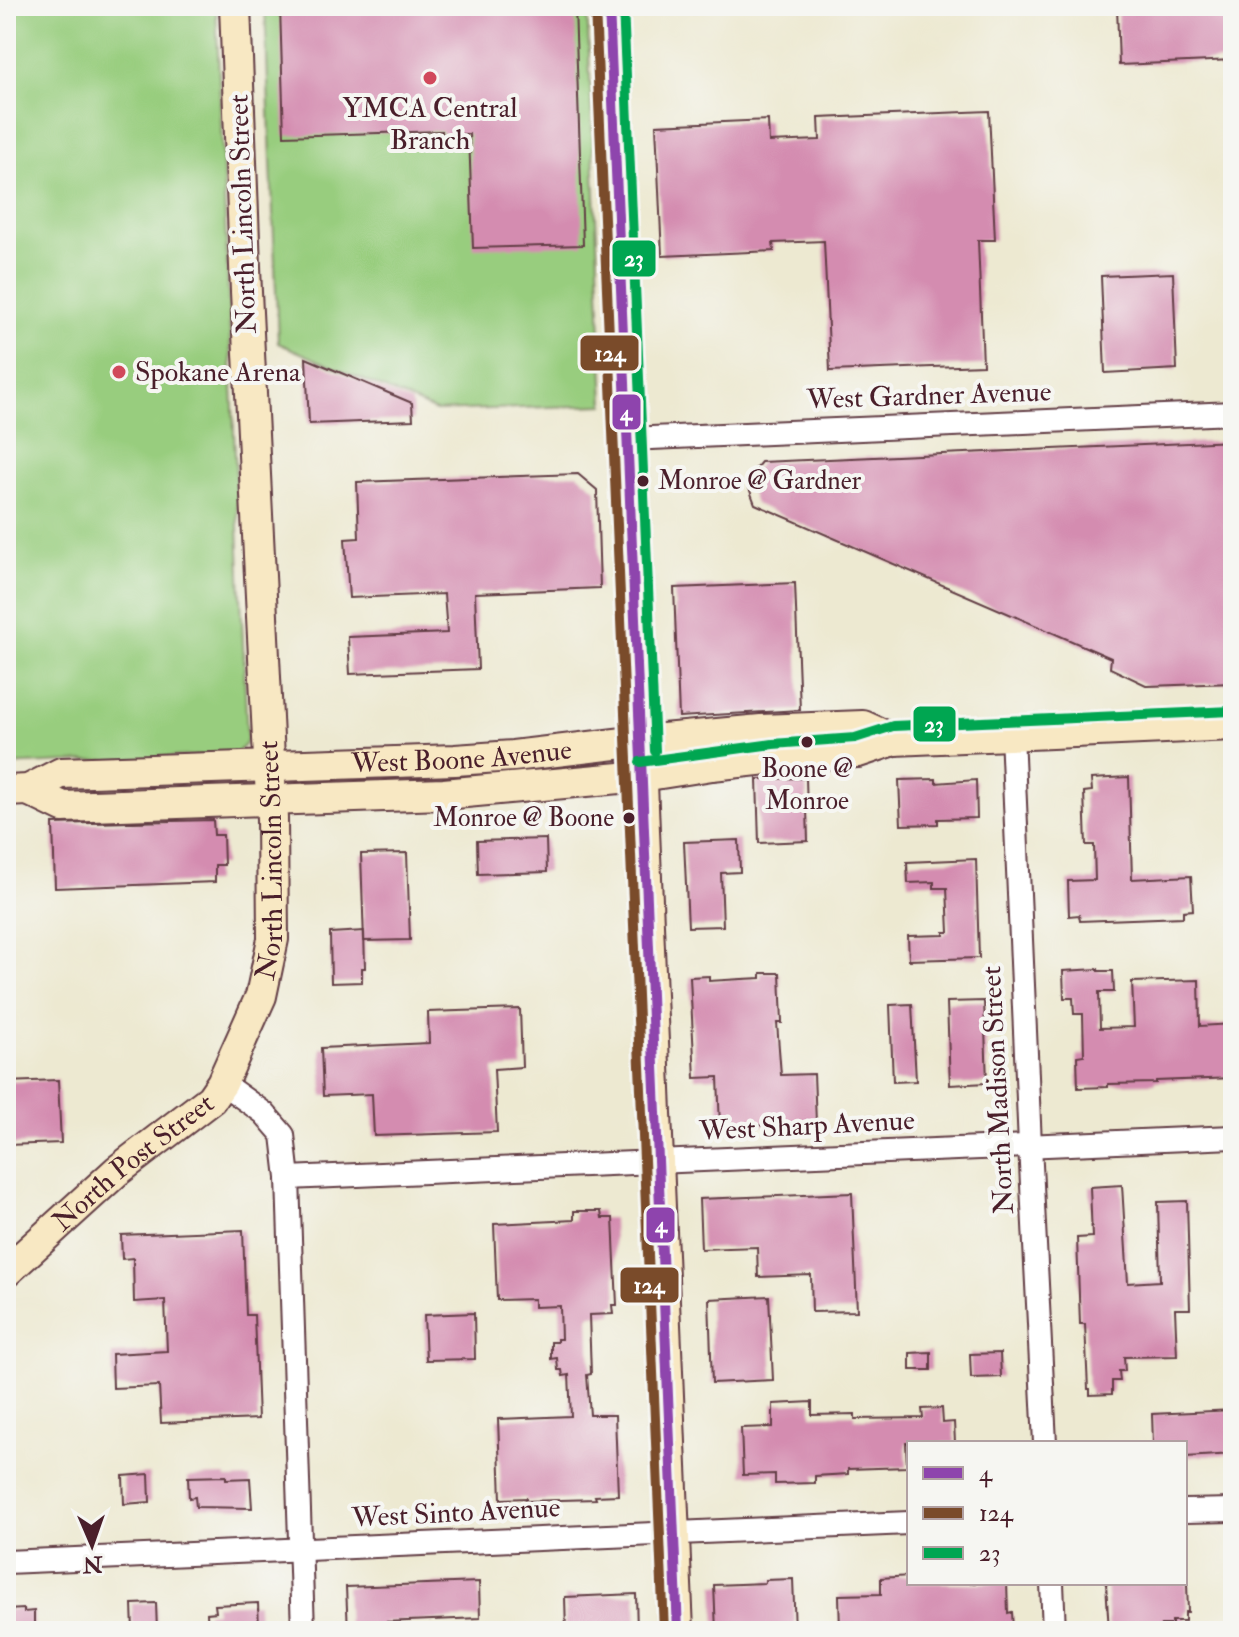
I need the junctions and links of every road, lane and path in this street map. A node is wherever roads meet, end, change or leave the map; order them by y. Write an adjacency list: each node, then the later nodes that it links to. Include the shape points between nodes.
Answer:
1 (235, 6): 9 (main road, North Lincoln Street)
2 (609, 6): 4 (main road)
3 (1233, 413): 4 (street, West Gardner Avenue)
4 (628, 439): 8 (main road)
5 (1233, 725): 6 (main road, West Boone Avenue)
6 (1012, 734): 7 (main road, West Boone Avenue); 15 (street, North Madison Street)
7 (894, 740): 8 (main road, West Boone Avenue, via 863,726); 10 (main road, West Boone Avenue, via 858,752)
8 (641, 741): 9 (main road, West Boone Avenue, via 513,756); 10 (main road)
9 (270, 767): 11 (main road, West Boone Avenue, via 61,773); 12 (main road, North Lincoln Street)
10 (642, 776): 12 (main road, West Boone Avenue, via 444,794); 16 (main road)
11 (17, 791): 12 (main road, West Boone Avenue, via 63,807)
12 (271, 800): 13 (main road, North Lincoln Street, via 273,939 261,996)
13 (222, 1083): 17 (street, via 264,1113 283,1135); 18 (main road, North Post Street, via 211,1099 117,1171)
14 (1233, 1137): 15 (street, West Sharp Avenue)
15 (1030, 1145): 16 (street, West Sharp Avenue); 19 (street, North Madison Street)
16 (657, 1163): 17 (street, West Sharp Avenue); 23 (main road)
17 (288, 1178): 24 (street)
18 (6, 1272)
19 (1045, 1441)
20 (1233, 1510): 21 (street)
21 (1187, 1511)
22 (907, 1523): 23 (street, West Sinto Avenue)
23 (674, 1534): 24 (street, West Sinto Avenue); 28 (main road)
24 (300, 1550): 25 (street, West Sinto Avenue); 27 (street)
25 (6, 1562)
26 (1052, 1585): 29 (street)
27 (303, 1631)
28 (678, 1631)
29 (1054, 1631)

